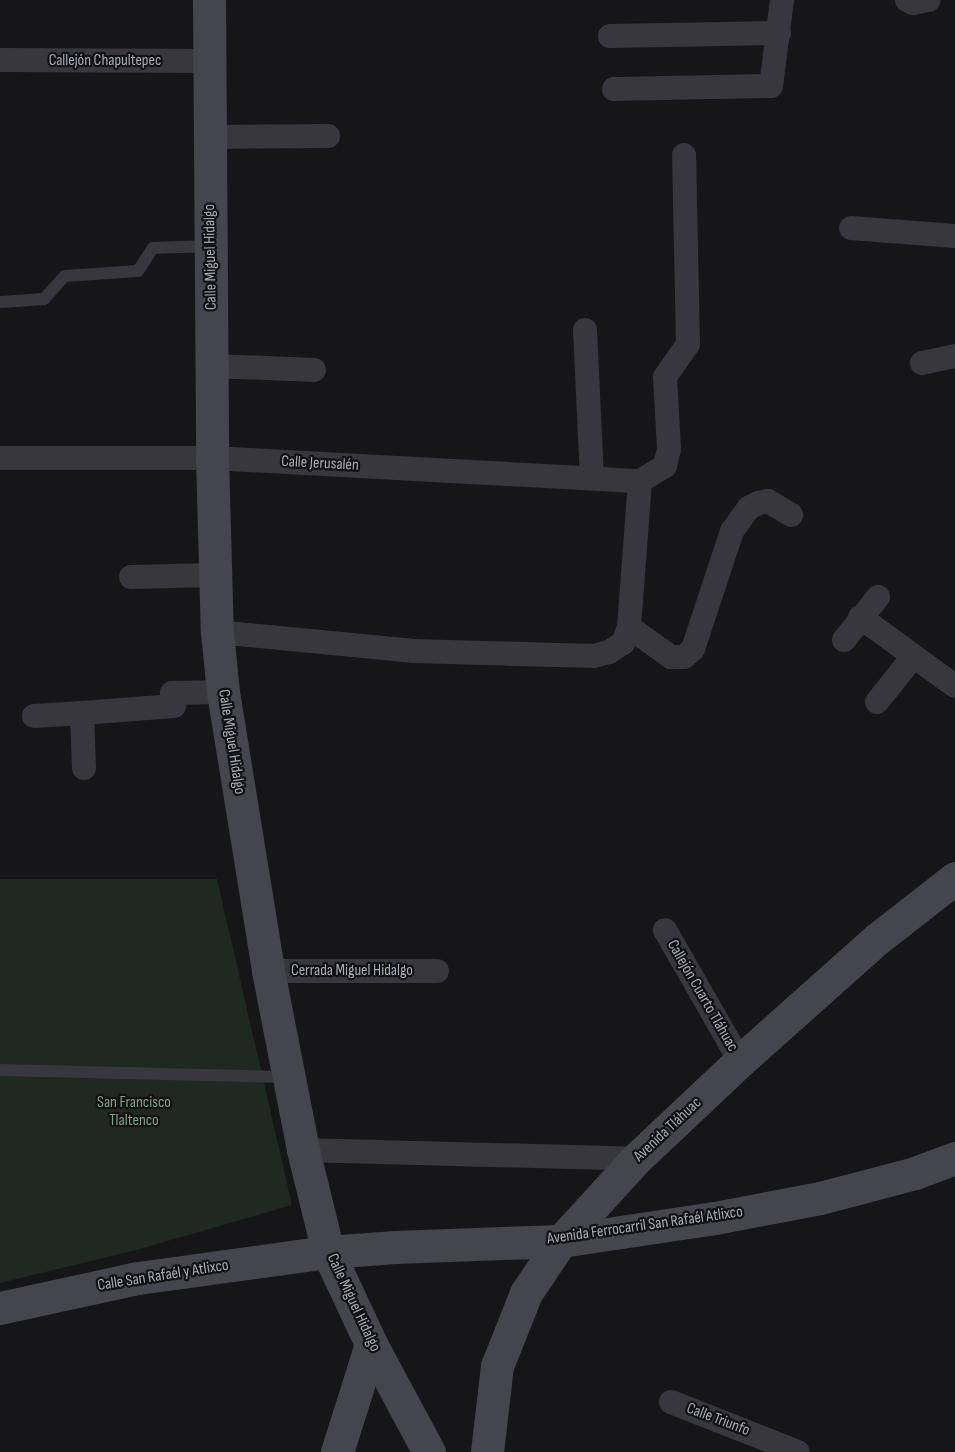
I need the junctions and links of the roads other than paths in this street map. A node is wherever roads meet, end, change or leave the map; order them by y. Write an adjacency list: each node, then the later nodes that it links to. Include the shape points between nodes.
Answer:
1 (209, 0): 6 (street, Calle Miguel Hidalgo)
2 (783, 0): 3 (street)
3 (779, 33): 4 (street); 7 (street, via 771,86)
4 (610, 36)
5 (0, 60): 6 (street, Callejón Chapultepec)
6 (209, 61): 9 (street, Calle Miguel Hidalgo)
7 (614, 89)
8 (328, 136): 9 (street)
9 (210, 137): 13 (street, Calle Miguel Hidalgo)
10 (684, 155): 23 (street, via 688,344 665,377 669,449 665,466)
11 (851, 228): 12 (street)
12 (955, 236)
13 (210, 246): 14 (lane, via 153,248 138,271 65,276 44,299); 18 (street, Calle Miguel Hidalgo)
14 (2, 302)
15 (585, 330): 22 (street)
16 (955, 356): 17 (street)
17 (922, 363)
18 (212, 366): 19 (street); 21 (street, Calle Miguel Hidalgo)
19 (314, 370)
20 (0, 458): 21 (street, Calle Jerusalén)
21 (212, 458): 22 (street, Calle Jerusalén); 25 (street, Calle Miguel Hidalgo)
22 (592, 478): 23 (street, Calle Jerusalén)
23 (640, 481): 29 (street)
24 (791, 515): 29 (street, via 768,501 749,508 732,531 693,649 684,657 671,657)
25 (215, 575): 26 (street); 30 (street, Calle Miguel Hidalgo)
26 (130, 577)
27 (878, 597): 28 (street)
28 (860, 617): 31 (street); 32 (street)
29 (629, 627): 30 (street, via 624,643 594,656 414,651)
30 (217, 632): 34 (street, Calle Miguel Hidalgo)
31 (844, 640)
32 (912, 658): 33 (street); 35 (street)
33 (955, 686)
34 (223, 692): 36 (street, via 172,693 174,706); 41 (street, Calle Miguel Hidalgo)
35 (878, 702)
36 (82, 712): 37 (street); 38 (street)
37 (34, 716)
38 (84, 768)
39 (955, 878): 43 (street, Avenida Tláhuac, via 877,939)
40 (664, 930): 43 (street, Callejón Cuarto Tláhuac)
41 (268, 971): 42 (street, Cerrada Miguel Hidalgo); 45 (street, Calle Miguel Hidalgo)
42 (437, 971)
43 (740, 1061): 48 (street, Avenida Tláhuac)
44 (0, 1070): 45 (lane)
45 (288, 1077): 46 (street, Calle Miguel Hidalgo)
46 (303, 1150): 48 (street); 50 (street, Calle Miguel Hidalgo)
47 (955, 1158): 49 (street, Avenida Ferrocarril San Rafaél Atlixco, via 915,1173 820,1197 715,1218)
48 (636, 1159): 49 (street, Avenida Tláhuac)
49 (561, 1241): 50 (street, Avenida Ferrocarril San Rafaél Atlixco); 56 (street, Avenida Tláhuac, via 526,1293 497,1366)
50 (328, 1252): 51 (street, Calle San Rafaél y Atlixco, via 138,1278); 52 (street, Calle Miguel Hidalgo)
51 (0, 1308)
52 (372, 1344): 54 (street); 55 (street, Calle Miguel Hidalgo)
53 (671, 1402): 57 (street, Calle Triunfo)
54 (336, 1452)
55 (429, 1452)
56 (487, 1452)
57 (798, 1452)

